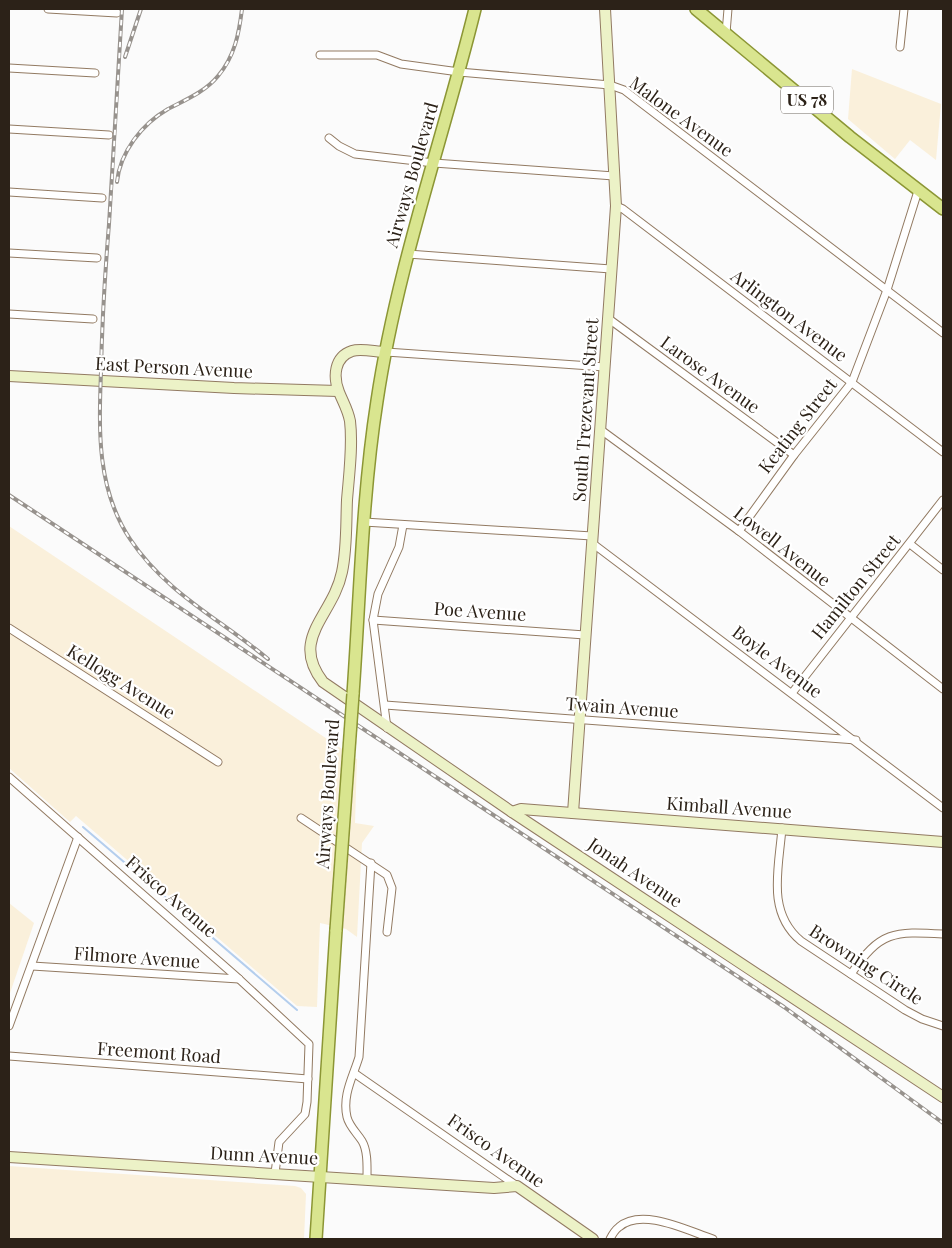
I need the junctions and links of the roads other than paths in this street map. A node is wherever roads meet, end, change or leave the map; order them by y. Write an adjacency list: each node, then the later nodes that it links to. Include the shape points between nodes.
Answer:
1 (48, 9): 8 (street)
2 (475, 9): 13 (main road, Airways Boulevard)
3 (605, 9): 15 (street, South Trezevant Street)
4 (696, 9): 9 (main road, US 78)
5 (728, 9): 9 (street)
6 (897, 9): 7 (street)
7 (904, 9): 10 (street)
8 (116, 13)
9 (726, 34): 21 (main road, US 78)
10 (900, 47)
11 (320, 54): 13 (street, Malone Avenue, via 377,55 400,64)
12 (9, 68): 14 (street)
13 (459, 72): 15 (street, Malone Avenue); 19 (main road, Airways Boulevard)
14 (95, 73)
15 (610, 85): 20 (street, South Trezevant Street); 30 (street, Malone Avenue, via 624,90)
16 (9, 129): 17 (street)
17 (109, 135)
18 (329, 138): 19 (street, via 355,154)
19 (434, 163): 20 (street); 27 (main road, Airways Boulevard)
20 (614, 176): 24 (street, South Trezevant Street)
21 (918, 191): 25 (main road, US 78); 30 (street, Keating Street)
22 (9, 192): 23 (street)
23 (102, 198)
24 (616, 206): 29 (street, South Trezevant Street); 38 (street, Arlington Avenue, via 623,208)
25 (943, 209)
26 (9, 253): 28 (street)
27 (408, 254): 29 (street); 35 (main road, Airways Boulevard)
28 (97, 258)
29 (611, 269): 32 (street, South Trezevant Street)
30 (887, 290): 34 (street, Malone Avenue); 38 (street, Keating Street)
31 (9, 314): 33 (street)
32 (609, 318): 36 (street, South Trezevant Street); 42 (street, Larose Avenue)
33 (93, 319)
34 (943, 333)
35 (386, 352): 36 (street); 39 (street, via 353,350 343,356 336,368); 44 (main road, Airways Boulevard, via 377,401)
36 (604, 367): 40 (street, South Trezevant Street)
37 (9, 376): 39 (street, East Person Avenue)
38 (852, 382): 41 (street, Arlington Avenue); 42 (street, Keating Street)
39 (338, 391): 58 (street, Jonah Avenue, via 349,414 350,427 342,572 333,598 313,634 309,653 313,670 323,682)
40 (601, 430): 46 (street, Lowell Avenue); 47 (street, South Trezevant Street)
41 (943, 452)
42 (794, 455): 46 (street, Keating Street)
43 (943, 500): 48 (street, Hamilton Street)
44 (364, 522): 45 (street); 83 (main road, Airways Boulevard, bridge)
45 (403, 525): 47 (street); 51 (street, via 399,547 378,594)
46 (739, 531): 50 (street, Lowell Avenue)
47 (592, 540): 53 (street, South Trezevant Street); 55 (street, Boyle Avenue)
48 (910, 544): 49 (street); 50 (street, Hamilton Street)
49 (943, 570)
50 (849, 618): 54 (street, Lowell Avenue); 55 (street, Hamilton Street)
51 (373, 620): 53 (street, Poe Avenue); 56 (street)
52 (9, 628): 60 (street, Kellogg Avenue)
53 (585, 635): 57 (street, South Trezevant Street)
54 (943, 689)
55 (792, 693): 59 (street, Boyle Avenue)
56 (385, 705): 57 (street, Twain Avenue); 58 (street)
57 (580, 719): 59 (street, Twain Avenue); 64 (street, South Trezevant Street)
58 (387, 728): 63 (street, Jonah Avenue)
59 (856, 740): 62 (street, Boyle Avenue)
60 (218, 762)
61 (9, 777): 67 (street, Frisco Avenue)
62 (943, 808)
63 (512, 812): 64 (street, Kimball Avenue, via 521,809); 80 (street, Jonah Avenue)
64 (573, 813): 66 (street, Kimball Avenue)
65 (301, 818): 69 (street)
66 (782, 828): 68 (street, Kimball Avenue); 73 (street, Browning Circle, via 777,892 782,919 801,941)
67 (78, 837): 72 (street); 74 (street, Frisco Avenue)
68 (943, 842)
69 (371, 863): 70 (street, via 391,882); 78 (street, via 359,1057)
70 (387, 932)
71 (943, 934): 73 (street, via 913,932 888,936 871,947)
72 (32, 966): 74 (street, Filmore Avenue); 75 (street)
73 (850, 974): 76 (street, Browning Circle, via 912,1014)
74 (239, 979): 79 (street, Frisco Avenue, via 309,1044)
75 (9, 1026)
76 (943, 1026)
77 (9, 1056): 79 (street, Freemont Road)
78 (354, 1073): 84 (street, via 348,1083 347,1118 363,1142); 85 (street, Frisco Avenue)
79 (308, 1079): 82 (street, via 308,1102 304,1114 279,1142)
80 (943, 1097)
81 (9, 1157): 82 (street, Dunn Avenue)
82 (275, 1173): 83 (street, Dunn Avenue)
83 (321, 1176): 84 (street, Dunn Avenue); 86 (main road, Airways Boulevard)
84 (367, 1179): 85 (street, Dunn Avenue, via 494,1188)
85 (517, 1186): 87 (street, Frisco Avenue)
86 (316, 1239)
87 (593, 1239)
88 (610, 1239): 89 (street, via 619,1226 634,1220 652,1219)
89 (713, 1239)

